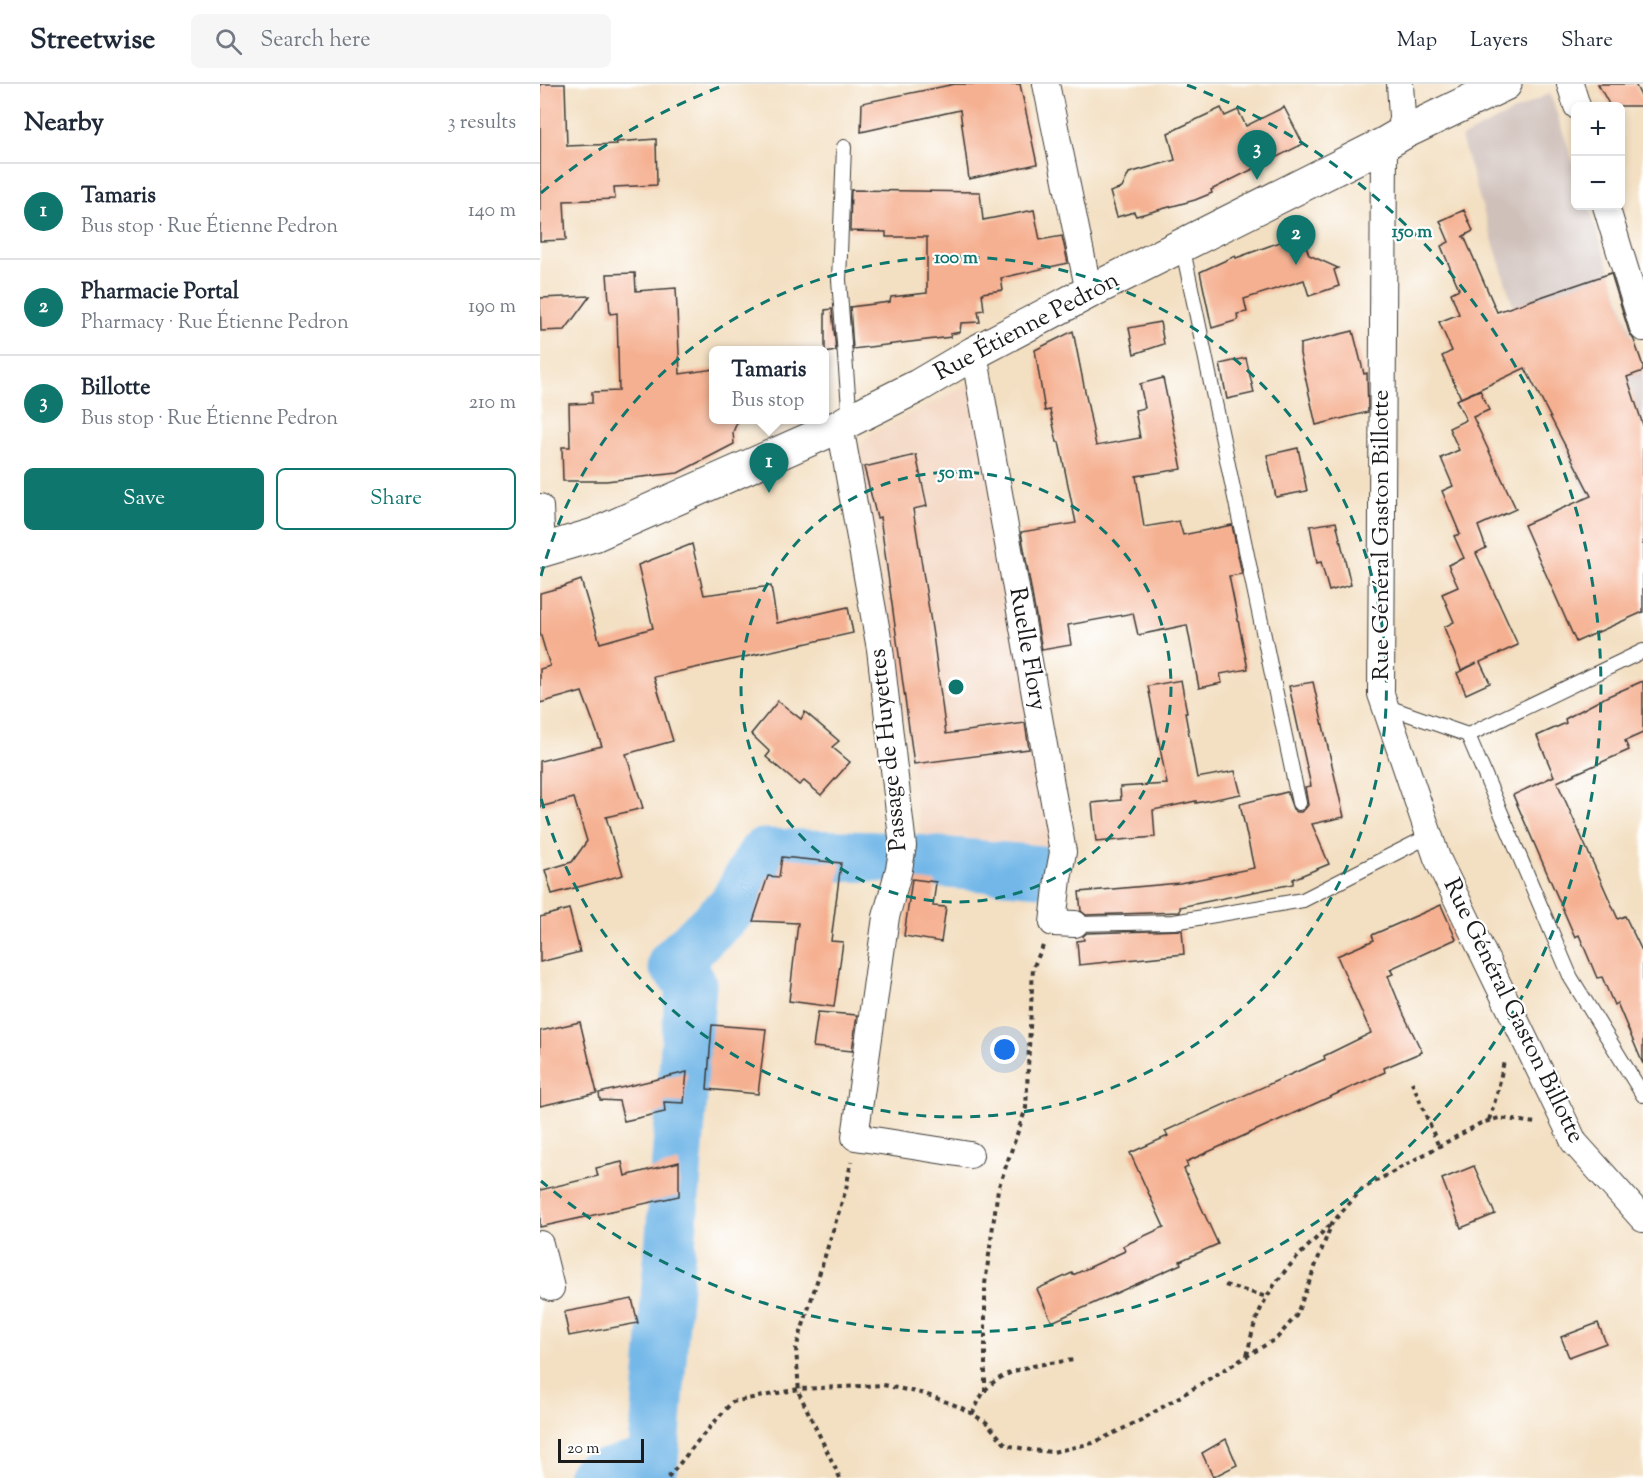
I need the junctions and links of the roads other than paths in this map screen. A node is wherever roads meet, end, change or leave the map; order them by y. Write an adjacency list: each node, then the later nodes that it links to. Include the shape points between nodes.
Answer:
1 (1046, 84): 10 (street)
2 (1400, 84): 6 (street, Rue Général Gaston Billotte)
3 (1505, 84): 6 (street, Rue Étienne Pedron)
4 (1570, 84): 5 (street)
5 (1576, 102)
6 (1394, 138): 9 (street, Rue Étienne Pedron); 17 (street, Rue Général Gaston Billotte, via 1381,694)
7 (844, 147): 13 (lane, via 839,280)
8 (1607, 210): 11 (street)
9 (1182, 245): 10 (street, Rue Étienne Pedron); 19 (lane)
10 (1089, 292): 12 (street, Rue Étienne Pedron)
11 (1643, 328)
12 (974, 353): 13 (street, Rue Étienne Pedron); 21 (street, Ruelle Flory, via 1063,852 1058,879)
13 (845, 423): 15 (street, Rue Étienne Pedron, via 594,534); 23 (street, Passage de Huyettes, via 880,649 901,858 886,917 855,1137)
14 (540, 507): 15 (street)
15 (541, 550)
16 (1643, 651): 18 (lane)
17 (1385, 706): 18 (lane); 20 (street, Rue Général Gaston Billotte)
18 (1468, 735): 22 (lane, via 1571,978)
19 (1299, 803)
20 (1430, 836): 21 (lane, via 1303,900 1174,922); 24 (street, Rue Général Gaston Billotte, via 1437,858 1574,1142)
21 (1064, 924)
22 (1643, 1095)
23 (970, 1155)
24 (1643, 1219)
25 (540, 1244): 26 (street)
26 (551, 1288)

